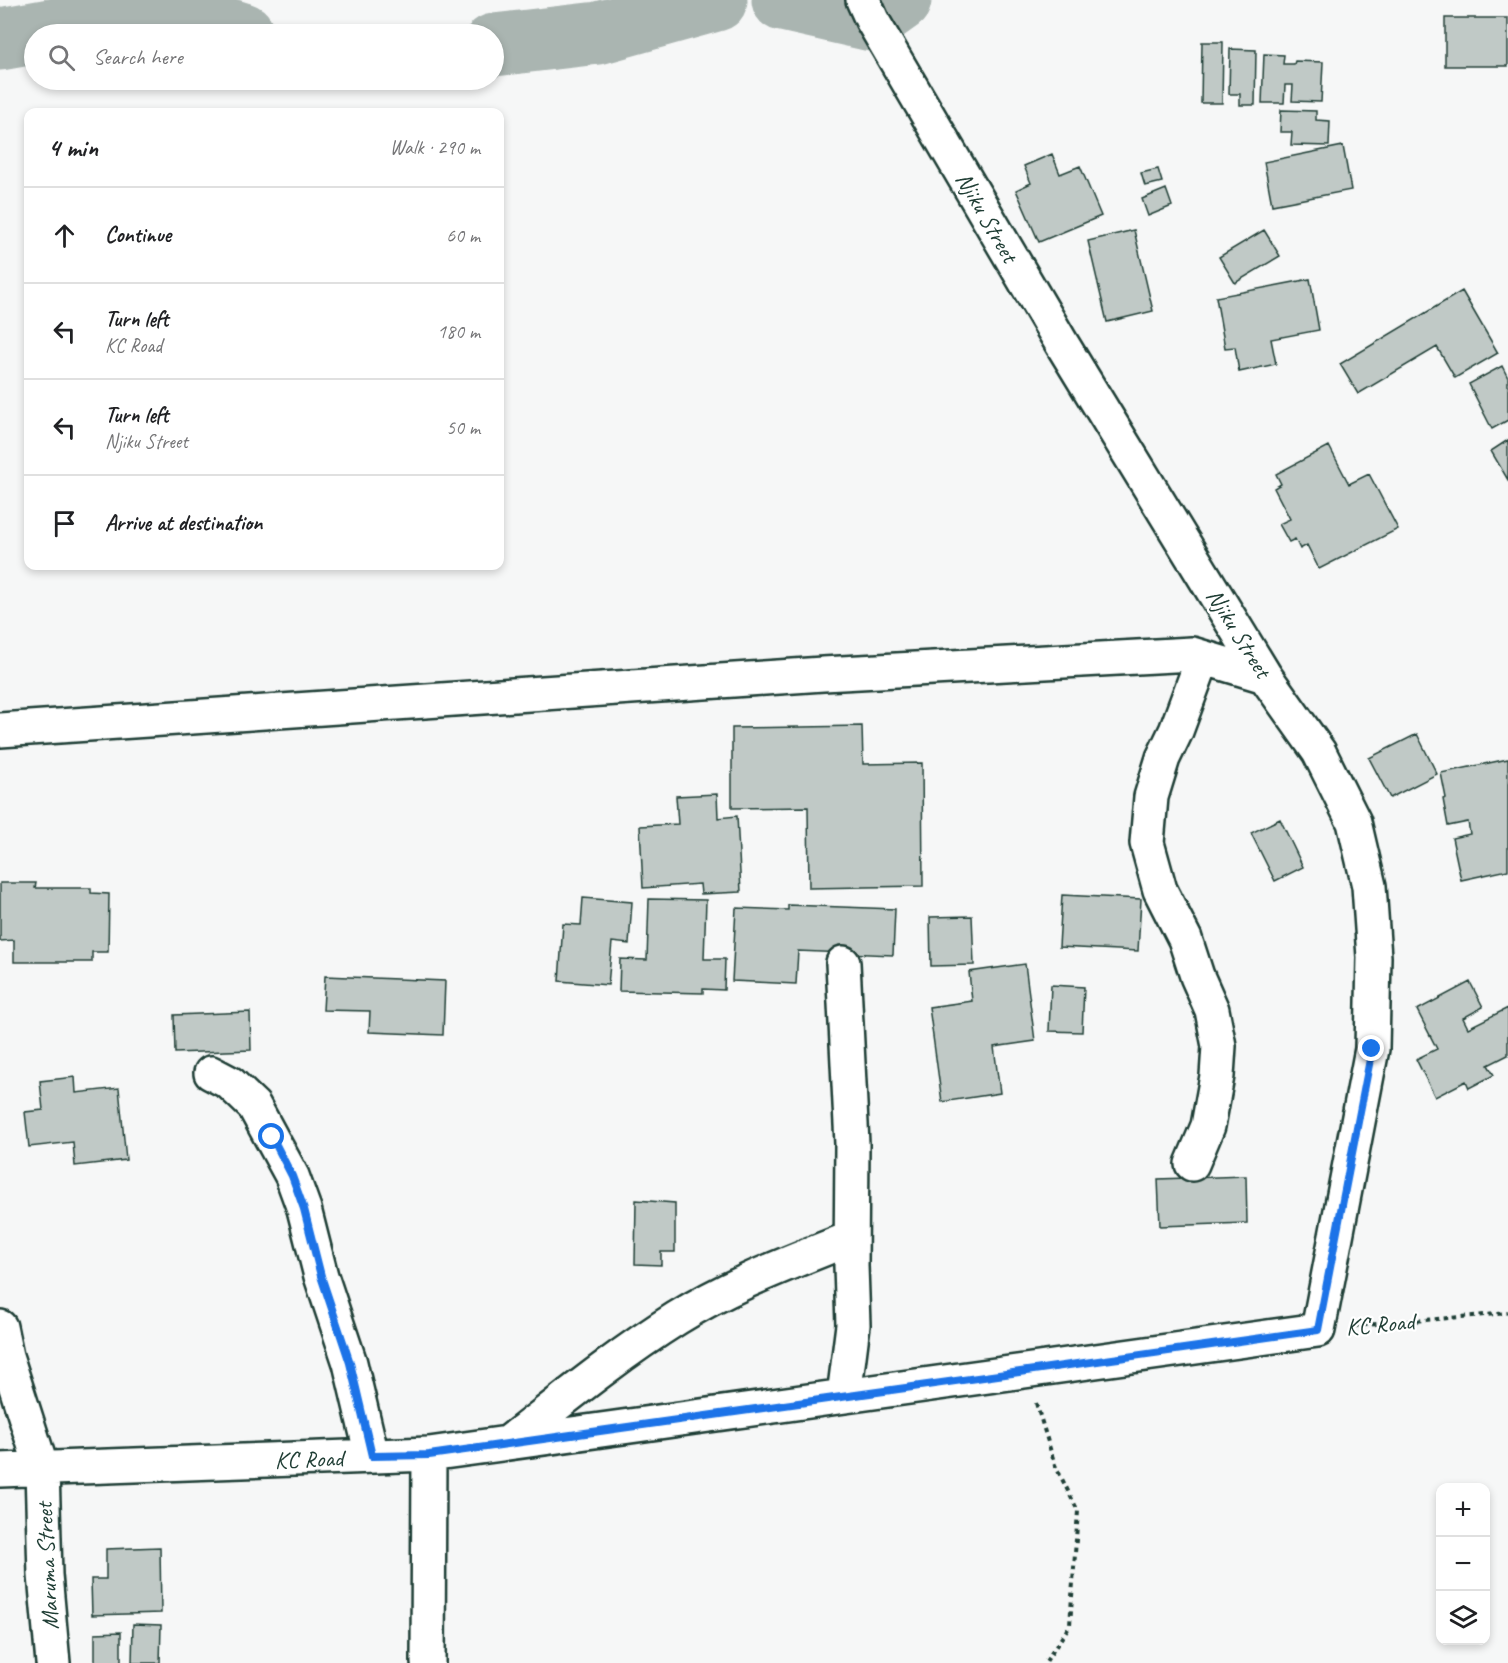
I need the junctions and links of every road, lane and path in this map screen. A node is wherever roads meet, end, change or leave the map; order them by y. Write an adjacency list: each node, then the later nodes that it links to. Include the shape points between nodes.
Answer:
1 (863, 0): 3 (street, Njiku Street, via 1062,344)
2 (1203, 658): 3 (street); 4 (street, via 1192,654 823,674); 7 (street, via 1151,797 1147,843 1160,890 1185,939 1212,1010 1219,1046 1208,1126)
3 (1265, 676): 11 (street, Njiku Street, via 1318,752 1354,822 1369,886 1374,957 1372,1049)
4 (0, 730)
5 (843, 963): 8 (street, via 852,1144)
6 (211, 1073): 16 (street, via 230,1083 254,1106 292,1176 350,1363)
7 (1192, 1164)
8 (851, 1238): 13 (street, via 853,1325); 14 (street, via 732,1288 678,1317 610,1363)
9 (1508, 1313): 11 (path, KC Road)
10 (0, 1327): 17 (street, Maruma Street)
11 (1318, 1330): 12 (street, KC Road)
12 (1026, 1370): 13 (street, KC Road); 21 (path, via 1055,1465 1078,1511 1070,1625)
13 (844, 1396): 14 (street, KC Road)
14 (508, 1443): 15 (street, KC Road)
15 (429, 1455): 16 (street, KC Road); 20 (street)
16 (372, 1456): 17 (street, KC Road)
17 (42, 1469): 18 (street, KC Road); 19 (street, Maruma Street, via 45,1575)
18 (0, 1470)
19 (53, 1663)
20 (428, 1663)
21 (1045, 1663)

